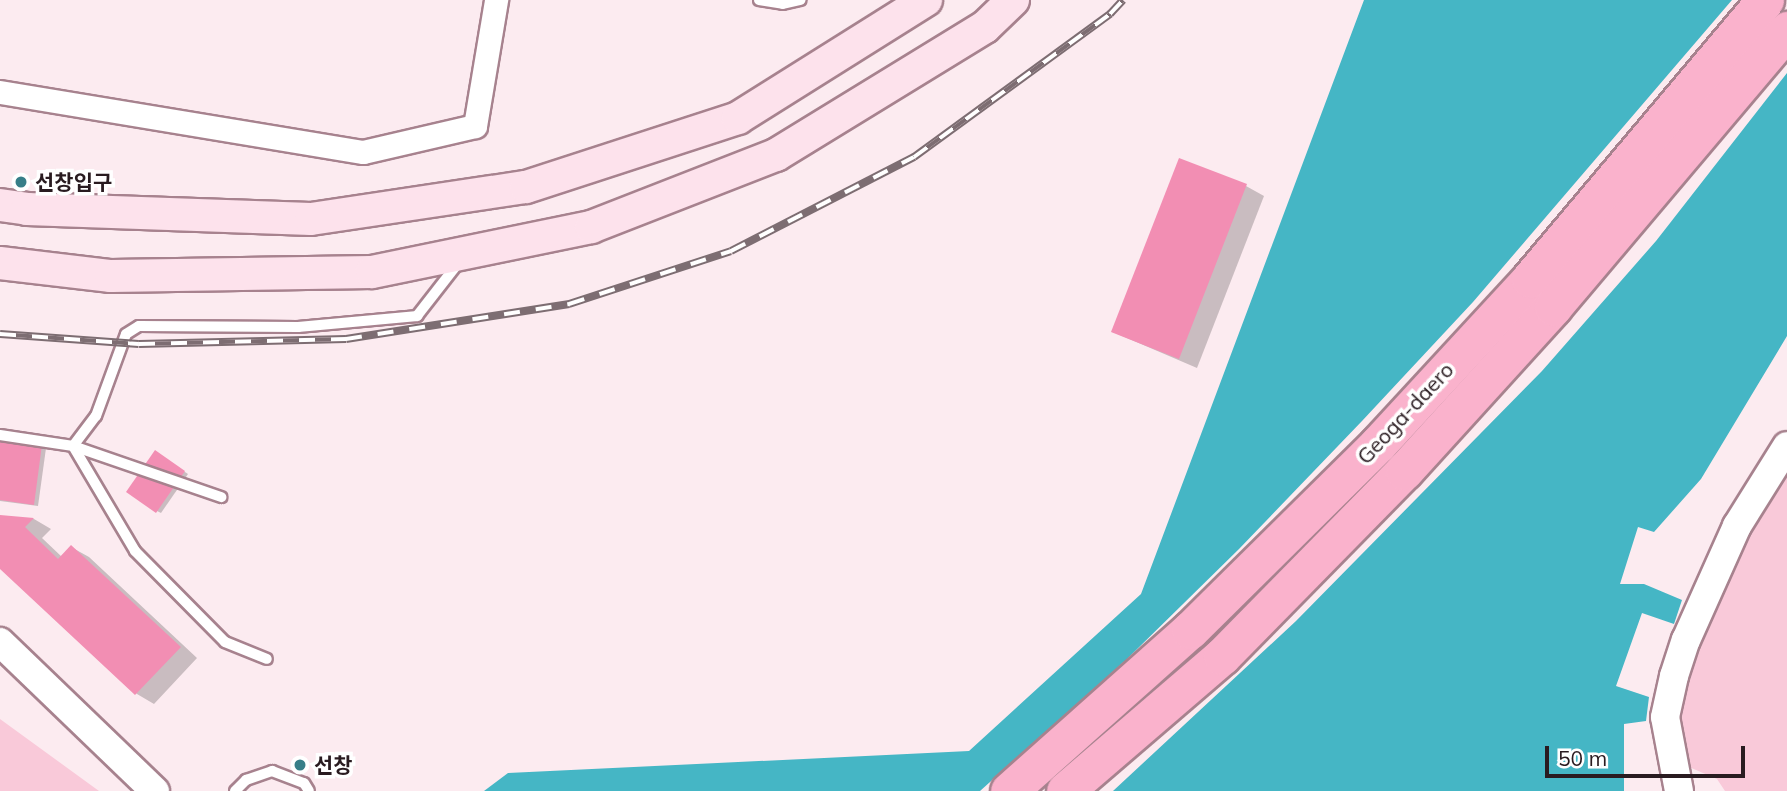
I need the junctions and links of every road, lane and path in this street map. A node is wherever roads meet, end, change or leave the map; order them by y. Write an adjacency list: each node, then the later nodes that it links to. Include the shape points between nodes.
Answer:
1 (496, 0): 8 (street, via 475,126 363,152)
2 (759, 0): 3 (lane, via 783,4)
3 (801, 0)
4 (926, 0): 9 (main road, via 738,118 526,187 311,219)
5 (1013, 0): 10 (main road, via 985,27 776,155 591,227)
6 (1765, 0): 21 (highway, Geoga-daero, via 1530,279 1378,444 1190,630)
7 (1787, 30): 22 (highway, Geoga-daero, via 1553,307 1404,471 1222,656)
8 (0, 92)
9 (0, 205)
10 (467, 253): 11 (main road, via 372,272 111,275); 13 (lane, via 417,316 298,327 139,326 126,334 96,416)
11 (0, 263)
12 (0, 435): 13 (lane)
13 (73, 446): 15 (lane); 17 (lane, via 135,551 225,642)
14 (1787, 446): 23 (street, via 1737,526 1674,676 1665,717)
15 (221, 497)
16 (0, 642): 18 (street)
17 (267, 659)
18 (155, 791)
19 (235, 791): 20 (lane, via 246,780 272,771 304,783)
20 (309, 791)
21 (1009, 791)
22 (1065, 791)
23 (1679, 791)

